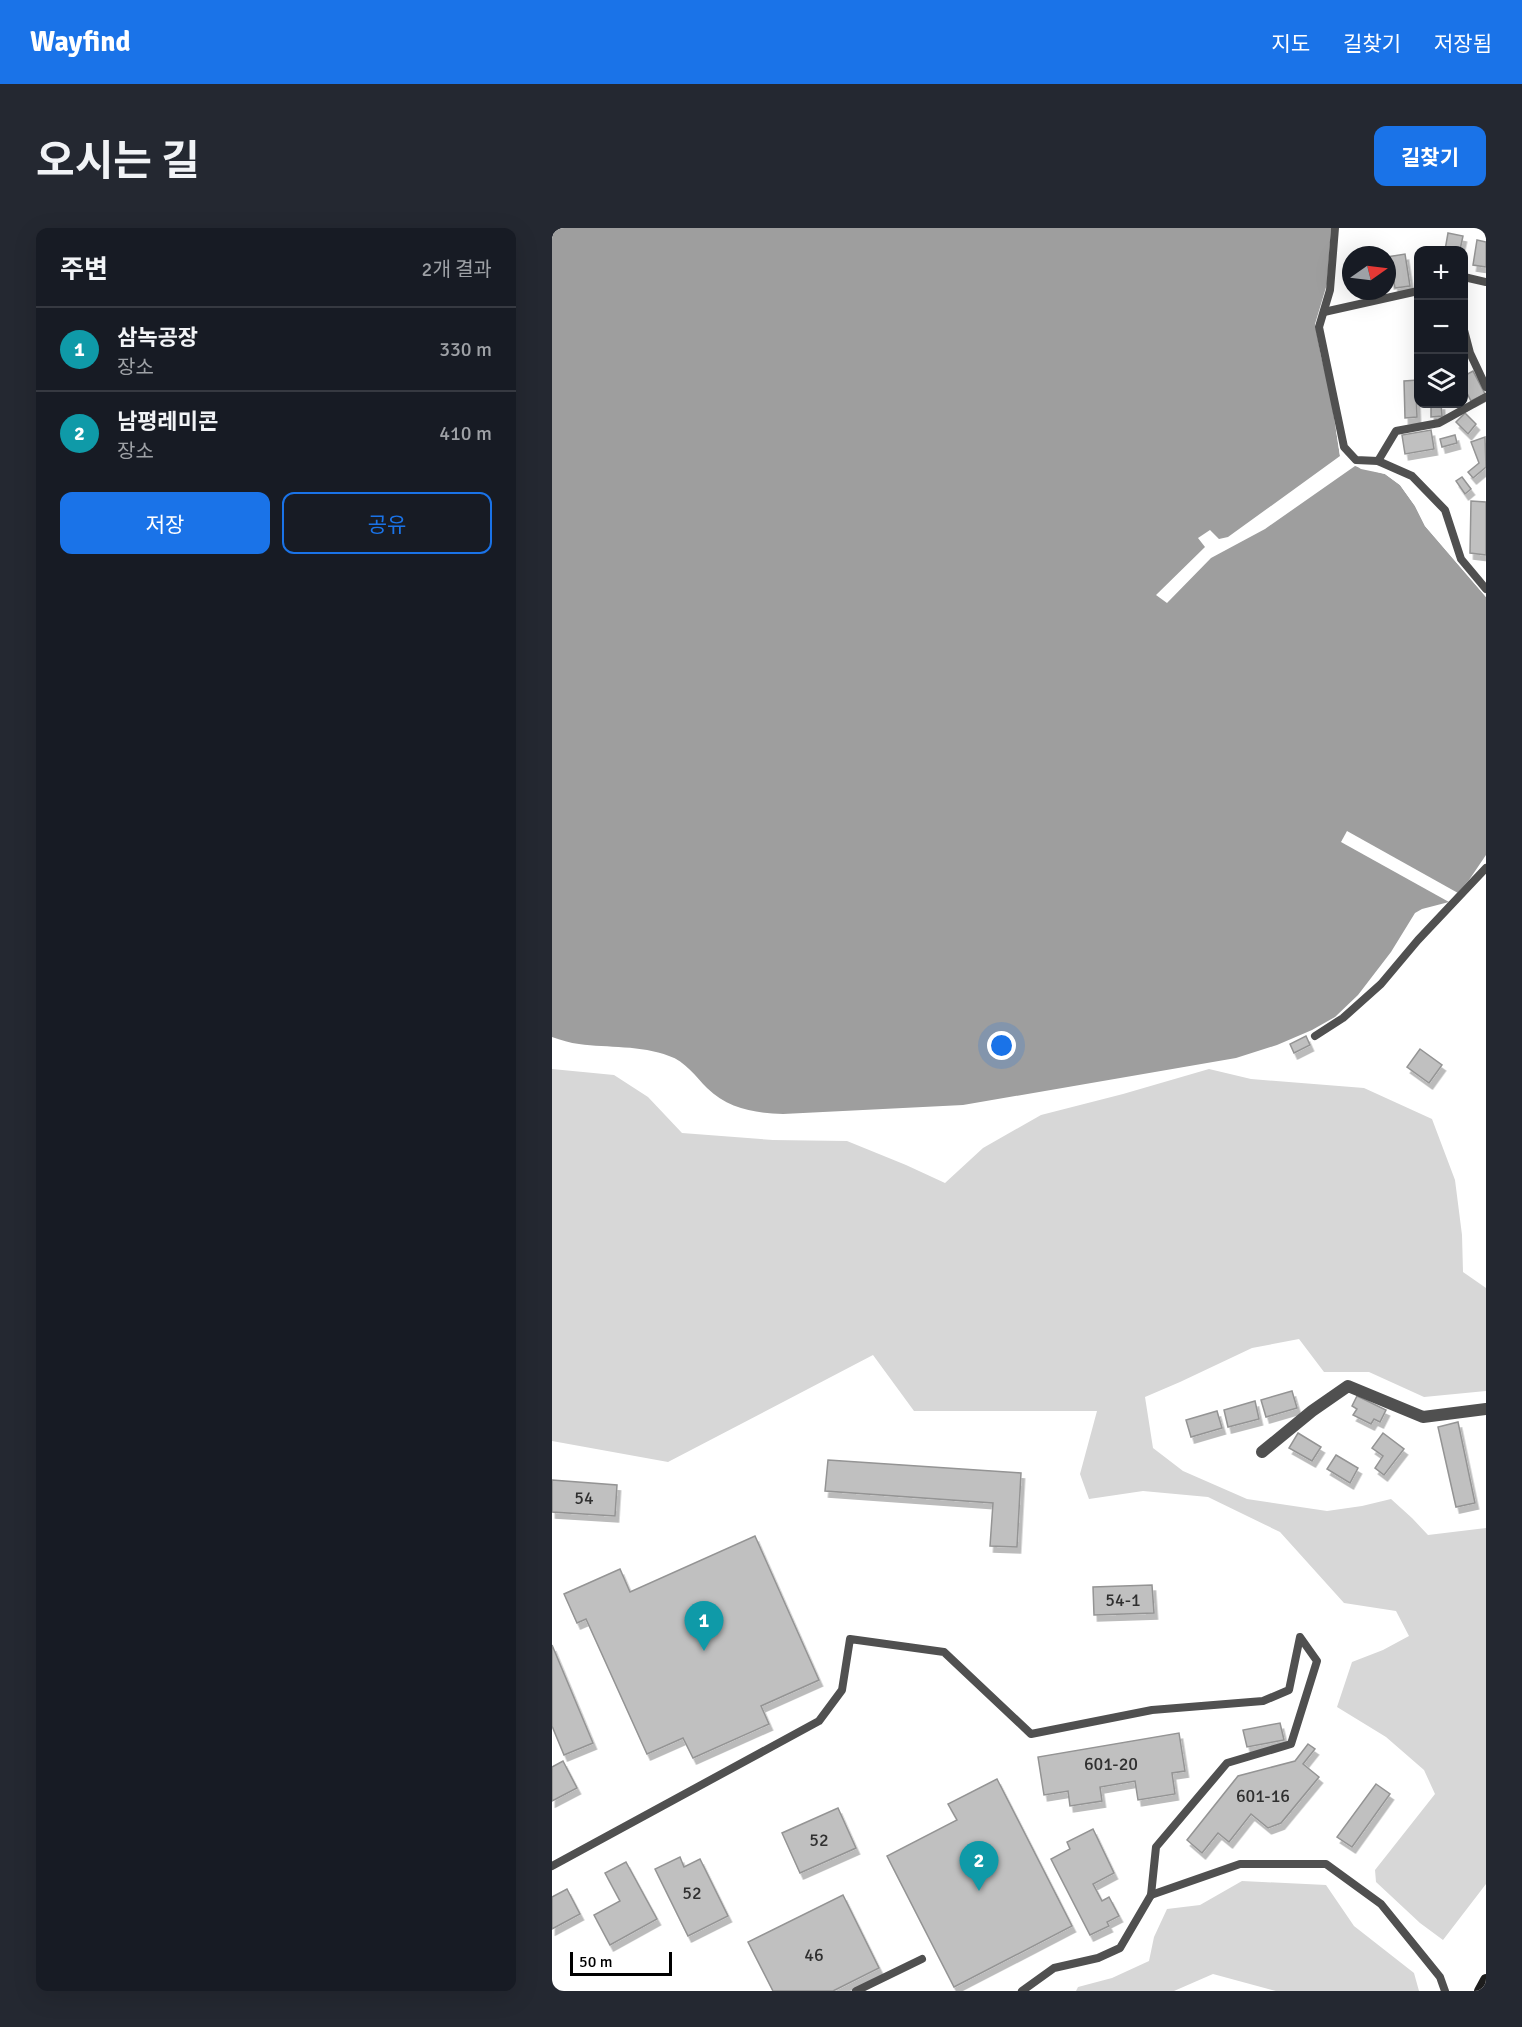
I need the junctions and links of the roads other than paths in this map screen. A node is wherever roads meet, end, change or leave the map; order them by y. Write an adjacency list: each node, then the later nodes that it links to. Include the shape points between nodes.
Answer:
1 (1335, 228): 5 (lane, via 1330,290)
2 (1468, 278): 3 (lane)
3 (1486, 282)
4 (1414, 292): 5 (lane)
5 (1324, 312): 9 (lane, via 1318,327 1344,447 1356,460)
6 (1468, 345): 7 (lane)
7 (1486, 387)
8 (1486, 397): 9 (lane, via 1439,423 1396,431)
9 (1378, 461): 10 (lane, via 1412,476 1445,510 1461,559)
10 (1486, 589)
11 (1486, 868): 12 (lane, via 1381,984 1343,1018)
12 (1315, 1036)
13 (1486, 1409): 14 (street, via 1423,1417 1348,1386)
14 (1262, 1452)
15 (552, 1866): 16 (lane, via 819,1721 842,1690 850,1639 944,1652 1031,1734 1152,1710 1263,1701 1288,1690 1300,1637 1317,1661 1291,1744 1227,1763 1156,1847)
16 (1151, 1895): 20 (lane, via 1120,1948 1098,1959 1054,1968); 21 (lane, via 1240,1864 1326,1864 1381,1904 1440,1977)
17 (922, 1959): 19 (lane)
18 (1486, 1980): 22 (street)
19 (856, 1991)
20 (1022, 1991)
21 (1445, 1991)
22 (1480, 1991)

